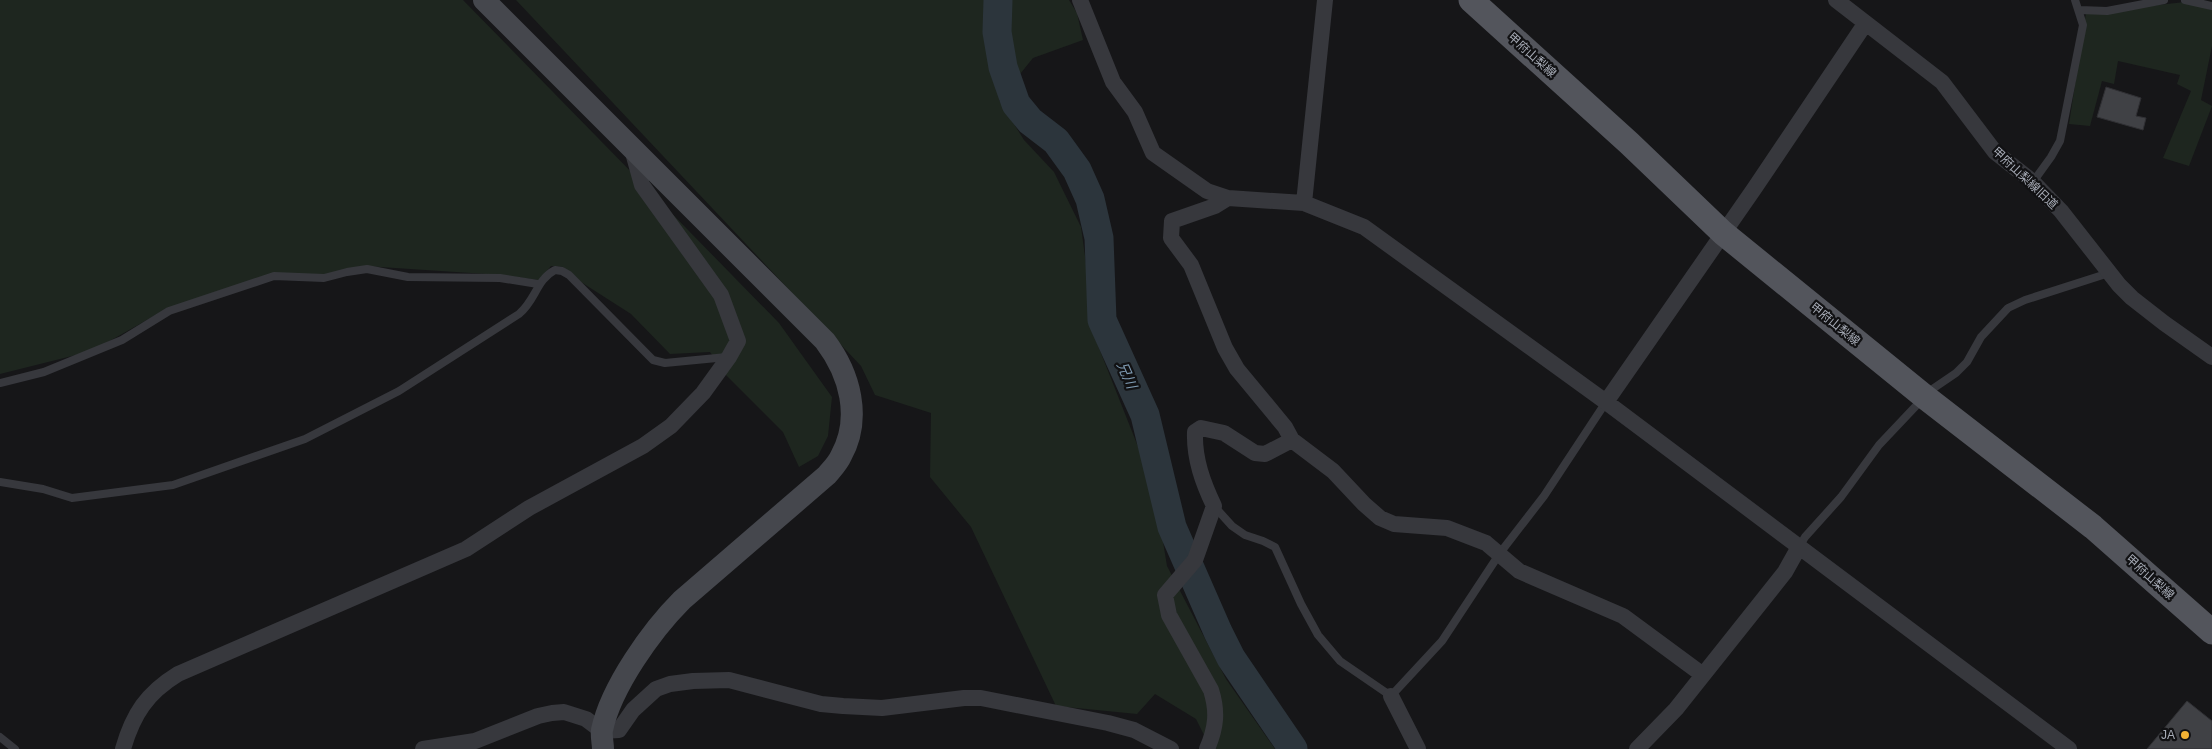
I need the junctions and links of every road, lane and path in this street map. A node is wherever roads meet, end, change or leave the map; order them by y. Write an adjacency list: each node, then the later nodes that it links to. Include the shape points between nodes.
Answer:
1 (484, 0): 12 (street)
2 (1080, 0): 14 (street, via 1113,82 1135,112 1153,152 1207,191)
3 (1325, 0): 15 (street)
4 (1471, 0): 16 (main road, 甲府山梨線)
5 (1836, 0): 11 (street, 甲府山梨線旧道)
6 (2076, 0): 10 (lane)
7 (2164, 0): 10 (lane, via 2107,11)
8 (2185, 0): 9 (lane)
9 (2212, 6)
10 (2080, 10): 13 (lane, via 2083,25 2060,140)
11 (1858, 13): 13 (street, 甲府山梨線旧道, via 1942,82 1995,152); 16 (street)
12 (631, 148): 20 (street, via 642,185 721,295 738,341); 33 (street, via 825,341 836,355 848,384 852,422 841,456 827,475 682,600 647,641 620,687)
13 (2033, 182): 17 (street, 甲府山梨線旧道)
14 (1228, 198): 15 (street); 24 (street, via 1172,221 1171,238 1191,265 1229,355)
15 (1304, 203): 23 (street, via 1364,228)
16 (1724, 233): 22 (main road, 甲府山梨線); 23 (street)
17 (2109, 273): 19 (street, 甲府山梨線旧道, via 2132,298); 22 (lane, via 2008,308 1981,337 1956,373)
18 (538, 284): 20 (lane, via 555,270 569,275 653,360 665,363); 21 (lane, via 500,278 408,277 367,269 324,278 274,276 169,311 122,340 44,372); 25 (lane, via 532,301 519,314 400,391 305,439 172,485 72,498)
19 (2211, 354)
20 (729, 357): 35 (street, via 703,393 658,436 529,508 466,549 196,665 167,681 141,706)
21 (0, 384)
22 (1925, 397): 27 (lane, via 1879,445 1841,497); 29 (main road, 甲府山梨線, via 2094,527)
23 (1606, 402): 27 (street); 28 (lane, via 1544,496)
24 (1292, 440): 26 (street, via 1260,454 1224,433 1201,428 1196,432 1202,480); 28 (street, via 1333,471 1380,518 1394,524 1447,528 1486,543)
25 (0, 482)
26 (1214, 506): 31 (lane, via 1245,536 1275,548 1318,635 1340,661); 38 (street, via 1194,560 1165,594 1168,615 1215,702 1214,732)
27 (1798, 547): 30 (street, via 1785,572); 41 (street)
28 (1500, 553): 30 (street, via 1519,570 1623,616); 31 (lane, via 1442,641)
29 (2212, 632)
30 (1703, 674): 40 (street, via 1676,709)
31 (1391, 696): 39 (street)
32 (0, 737): 34 (lane)
33 (602, 740): 36 (street, via 586,719 564,712 538,716 475,741); 37 (street, via 620,730 633,710 656,689 694,681 729,680 821,704 843,706 882,708 981,698 1108,722 1134,730)
34 (15, 749)
35 (123, 749)
36 (423, 749)
37 (1171, 749)
38 (1207, 749)
39 (1418, 749)
40 (1637, 749)
41 (2069, 749)

